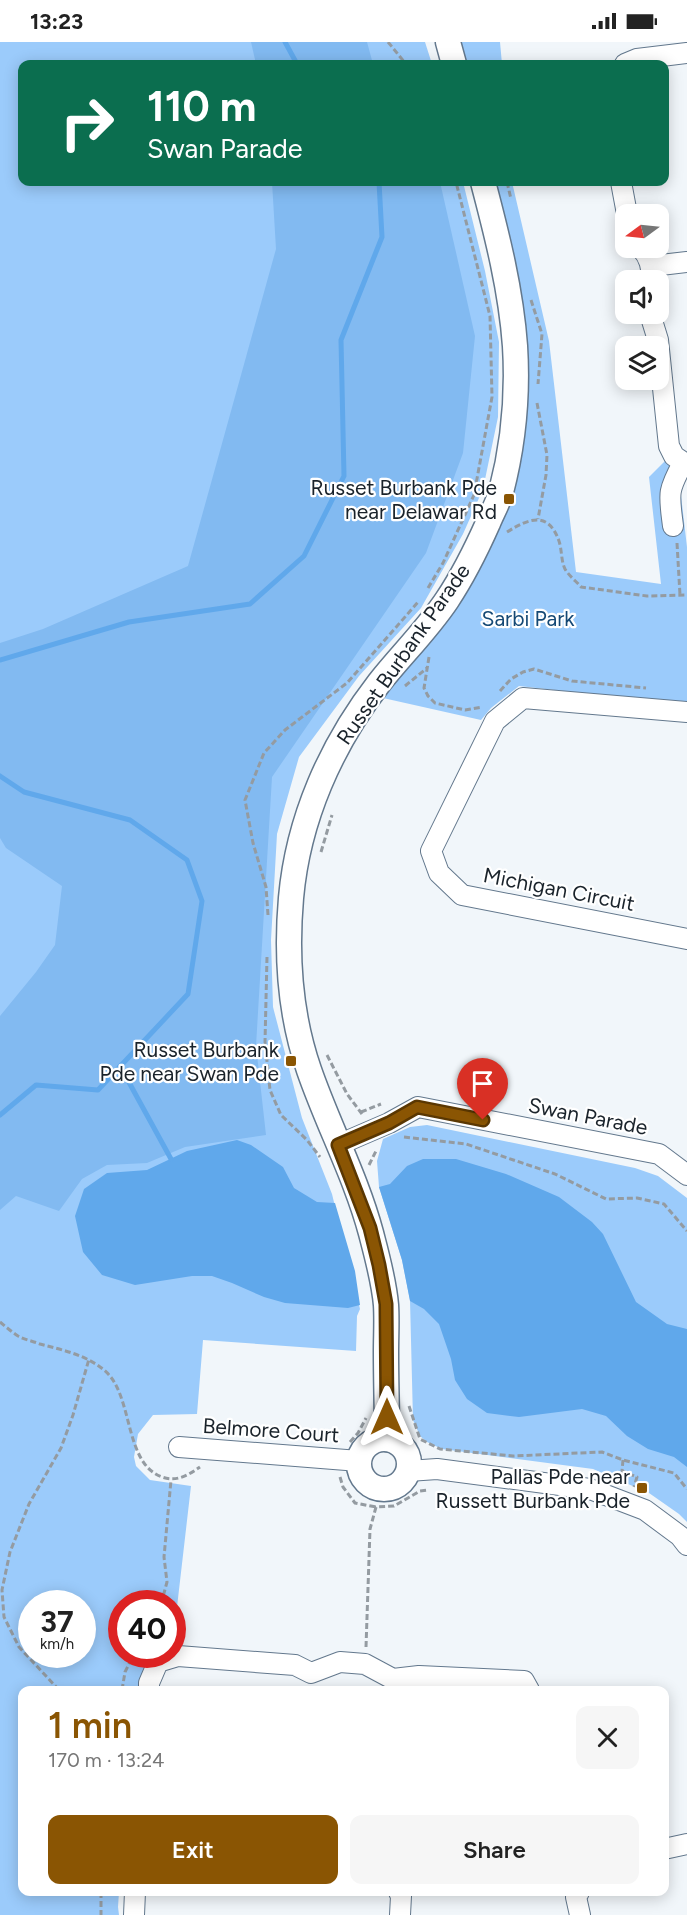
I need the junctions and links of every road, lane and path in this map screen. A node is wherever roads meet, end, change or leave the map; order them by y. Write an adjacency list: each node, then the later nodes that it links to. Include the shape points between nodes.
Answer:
1 (388, 42): 4 (path)
2 (448, 42): 5 (street)
3 (687, 53): 6 (street)
4 (403, 60)
5 (453, 60)
6 (633, 60)
7 (484, 186): 32 (street, Russet Burbank Parade, via 508,292 515,346 516,392 500,494 479,543 447,600 379,682 345,733 311,805 297,855 291,896 291,989 308,1068)
8 (622, 186): 9 (street)
9 (625, 204)
10 (687, 262): 11 (street)
11 (662, 270)
12 (653, 324): 13 (street, via 669,446)
13 (685, 464): 14 (street, via 670,488)
14 (673, 526): 16 (path)
15 (504, 534): 16 (path, via 538,519 552,526 566,569 581,587 647,596)
16 (680, 595): 17 (path)
17 (687, 595)
18 (433, 650): 19 (path)
19 (427, 668): 20 (path); 23 (path, via 424,688 435,703 465,710)
20 (401, 690)
21 (654, 690): 22 (path, via 572,681 534,669 512,679)
22 (498, 693)
23 (486, 706)
24 (687, 712): 27 (street, Michigan Circuit, via 523,698 495,722 431,851 439,873 462,895)
25 (332, 814): 26 (path)
26 (320, 856)
27 (687, 939)
28 (324, 1049): 30 (path)
29 (399, 1138): 35 (path, via 466,1143 555,1174 606,1199 637,1198 664,1203)
30 (373, 1140): 31 (path); 32 (street, Swan Parade); 33 (path); 34 (street, Swan Parade, via 389,1123 417,1107 659,1154)
31 (384, 1144)
32 (338, 1145): 40 (street, Russet Burbank Parade, via 372,1237 386,1304)
33 (370, 1171)
34 (687, 1175)
35 (687, 1231)
36 (0, 1322): 37 (path, via 20,1337)
37 (89, 1359): 46 (path, via 107,1372 121,1396 145,1465 154,1474); 55 (path, via 61,1448 29,1504 10,1552 2,1590 4,1617 19,1647)
38 (409, 1396): 42 (path, via 420,1439 440,1449 513,1456 602,1452)
39 (366, 1418): 43 (path, via 345,1447)
40 (387, 1439): 43 (street, via 372,1442); 45 (street, via 402,1447)
41 (179, 1447): 43 (street, Belmore Court)
42 (623, 1460): 48 (path, via 674,1473); 49 (path, via 622,1471 637,1478)
43 (346, 1464): 45 (street, via 376,1488 399,1485); 50 (path, via 343,1487 354,1503)
44 (203, 1465): 46 (path)
45 (408, 1471): 49 (street, via 437,1469 590,1489)
46 (171, 1480): 52 (path)
47 (436, 1488): 50 (path, via 420,1491 394,1506)
48 (687, 1489)
49 (630, 1504): 51 (street, via 645,1510)
50 (376, 1507): 53 (path, via 370,1529)
51 (687, 1545)
52 (164, 1590)
53 (365, 1664): 57 (street, via 340,1662 311,1673 295,1665 178,1656 158,1662); 58 (street, via 393,1679 419,1676 524,1681)
54 (127, 1668): 56 (path)
55 (55, 1686)
56 (123, 1686)
57 (149, 1686)
58 (527, 1686)
59 (687, 1844): 60 (street)
60 (669, 1848)
61 (101, 1896): 65 (path)
62 (135, 1896): 66 (street)
63 (401, 1896): 67 (street)
64 (577, 1896): 68 (street)
65 (101, 1915)
66 (134, 1915)
67 (400, 1915)
68 (580, 1915)

